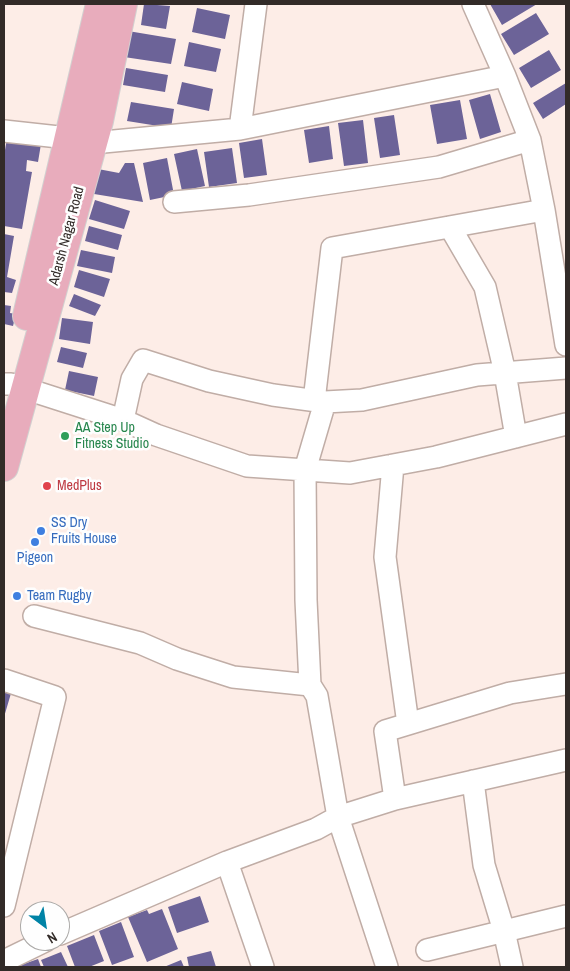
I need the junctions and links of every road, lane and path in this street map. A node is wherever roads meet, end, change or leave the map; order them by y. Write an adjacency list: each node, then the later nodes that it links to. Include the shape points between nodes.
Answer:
1 (100, 4): 9 (main road, Adarsh Nagar Road)
2 (123, 4): 9 (main road, Adarsh Nagar Road)
3 (256, 4): 6 (street)
4 (473, 4): 5 (street)
5 (505, 76): 6 (street); 8 (street)
6 (240, 129): 9 (street)
7 (4, 131): 9 (street)
8 (530, 140): 10 (street, via 440,167 249,195); 11 (street)
9 (81, 141): 16 (main road, Adarsh Nagar Road)
10 (174, 202)
11 (544, 210): 12 (street); 13 (street)
12 (450, 227): 15 (street, via 485,287); 17 (street, via 332,248)
13 (566, 345)
14 (566, 368): 15 (street)
15 (505, 373): 17 (street, via 477,375 362,400); 20 (street)
16 (11, 391): 18 (street); 22 (main road, Adarsh Nagar Road)
17 (320, 402): 18 (street, via 209,381 143,360 132,379); 23 (street)
18 (124, 420): 23 (street, via 156,435 247,466)
19 (566, 424): 20 (street)
20 (516, 437): 21 (street)
21 (393, 465): 23 (street, via 350,473); 28 (street, via 385,557)
22 (4, 467)
23 (305, 470): 27 (street)
24 (34, 616): 27 (street, via 140,643 177,660 233,677)
25 (4, 680): 34 (street, via 55,697)
26 (566, 684): 28 (street, via 510,693)
27 (310, 685): 32 (street, via 317,696)
28 (408, 724): 31 (street, via 385,731)
29 (566, 760): 30 (street)
30 (473, 781): 31 (street); 37 (street, via 484,865)
31 (395, 799): 32 (street)
32 (338, 817): 33 (street, via 316,829); 42 (street)
33 (227, 862): 36 (street); 41 (street)
34 (4, 906)
35 (566, 916): 37 (street)
36 (70, 930)
37 (504, 931): 38 (street); 43 (street)
38 (427, 950)
39 (24, 951): 40 (street)
40 (4, 961)
41 (263, 967)
42 (387, 967)
43 (512, 967)

